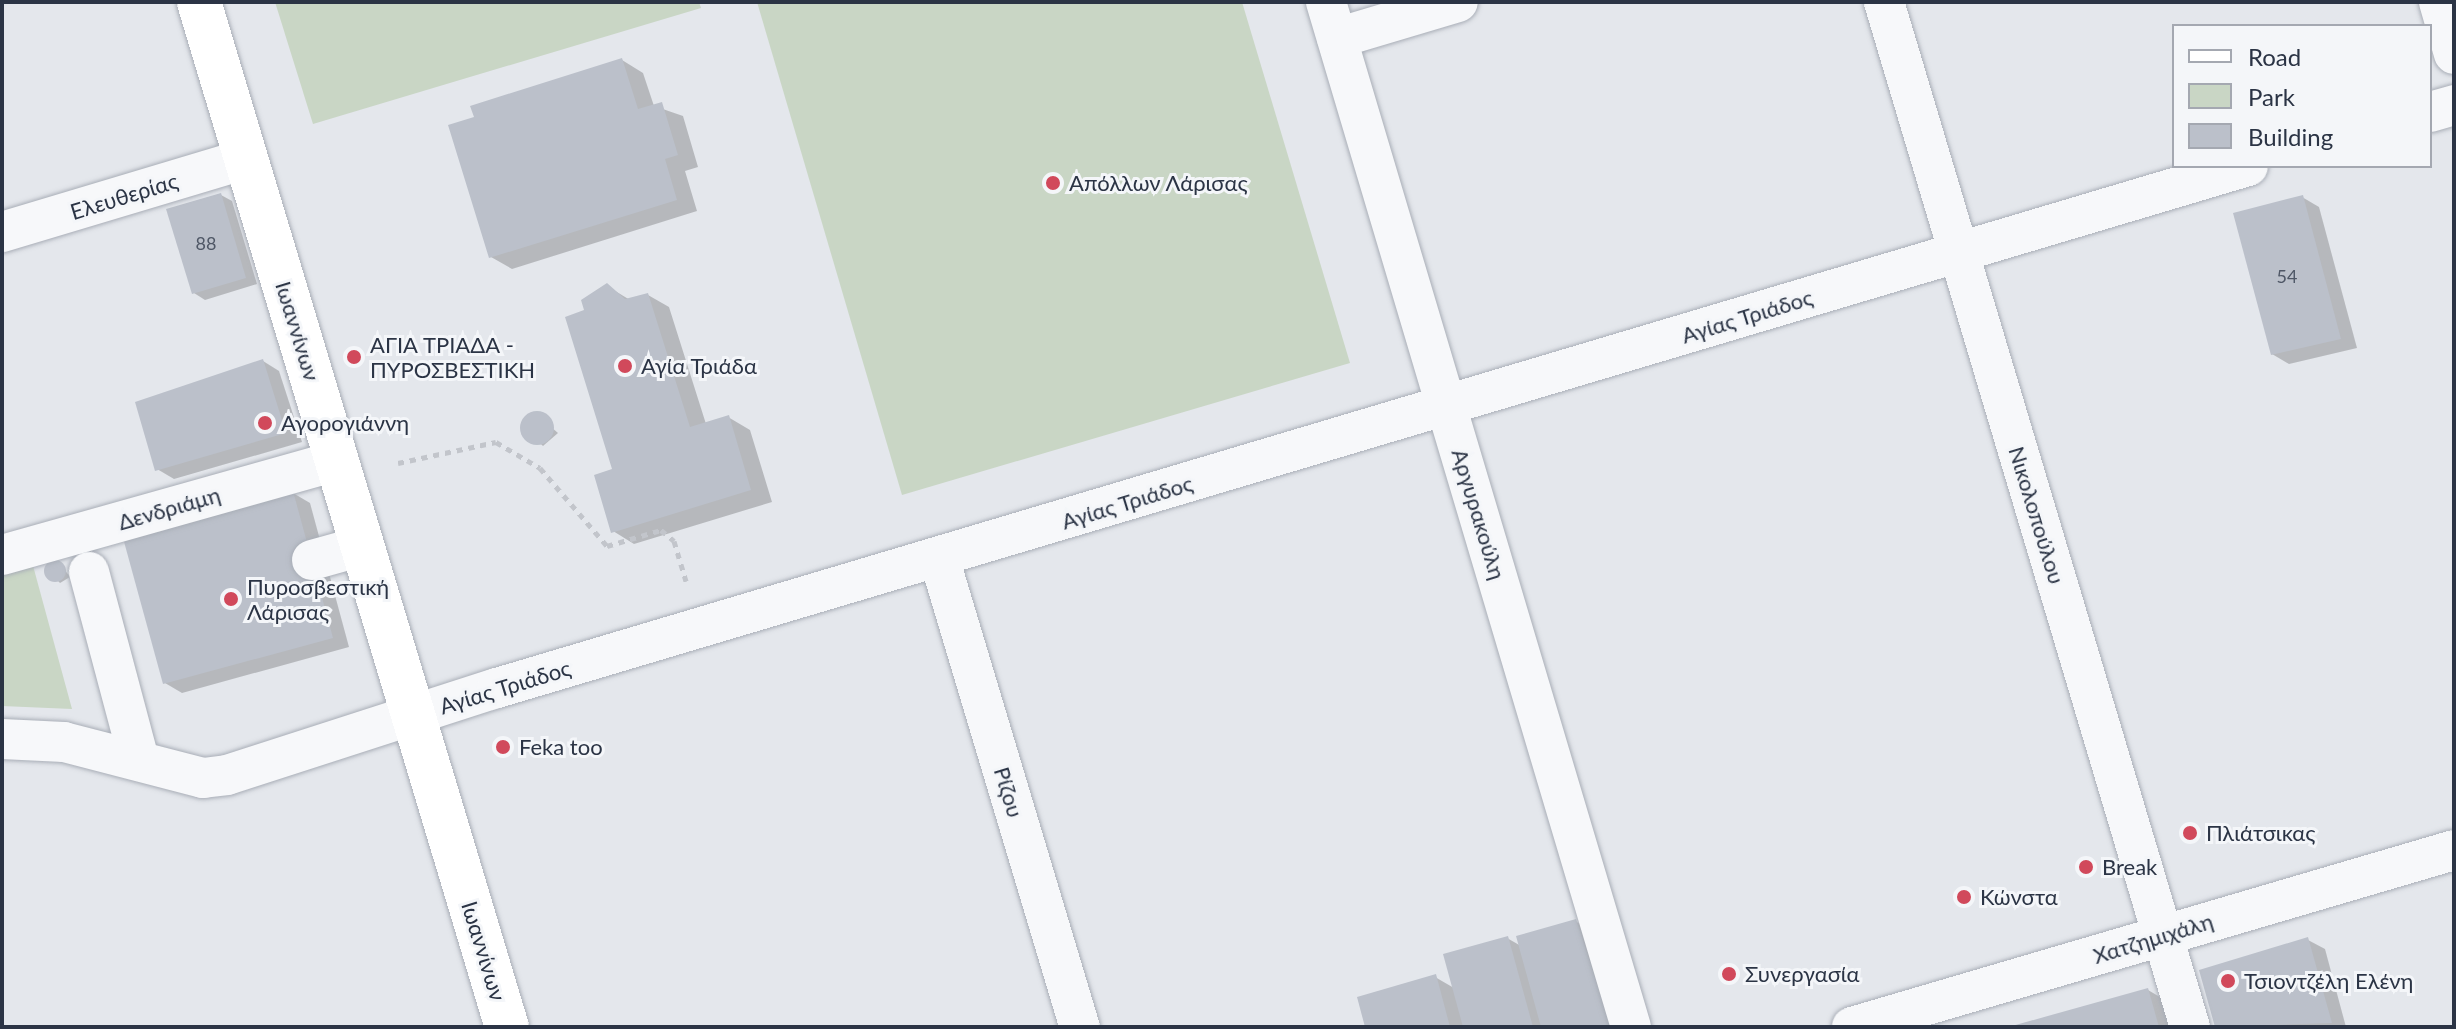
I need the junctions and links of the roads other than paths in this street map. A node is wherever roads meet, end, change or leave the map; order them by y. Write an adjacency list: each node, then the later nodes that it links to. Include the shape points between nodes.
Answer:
1 (199, 2): 9 (main road, Ιωαννίνων)
2 (1458, 2): 5 (street)
3 (1884, 2): 12 (street, Νικολοπούλου)
4 (2439, 2): 6 (street)
5 (1331, 20): 13 (street, Αργυρακούλη)
6 (2454, 54)
7 (2454, 105): 8 (street)
8 (2432, 111)
9 (246, 159): 11 (street, Ελευθερίας); 14 (main road, Ιωαννίνων)
10 (2241, 168): 12 (street, Αγίας Τριάδος)
11 (2, 232)
12 (1959, 252): 13 (street, Αγίας Τριάδος); 24 (street, Νικολοπούλου)
13 (1447, 406): 17 (street, Αγίας Τριάδος); 27 (street, Αργυρακούλη)
14 (337, 461): 15 (main road, Ιωαννίνων); 16 (street, Δενδριάμη)
15 (362, 546): 18 (street); 20 (main road, Ιωαννίνων)
16 (2, 555)
17 (939, 558): 20 (street, Αγίας Τριάδος); 26 (street, Ρίζου)
18 (312, 560)
19 (89, 572): 22 (street)
20 (413, 716): 22 (street, Αγίας Τριάδος, via 217,778); 25 (main road, Ιωαννίνων)
21 (2, 739): 22 (street, Αγίας Τριάδος)
22 (138, 756)
23 (2454, 850): 24 (street, Χατζημιχάλη)
24 (2163, 935): 28 (street, Χατζημιχάλη); 29 (street, Νικολοπούλου)
25 (507, 1027)
26 (1080, 1027)
27 (1631, 1027)
28 (1852, 1027)
29 (2190, 1027)

